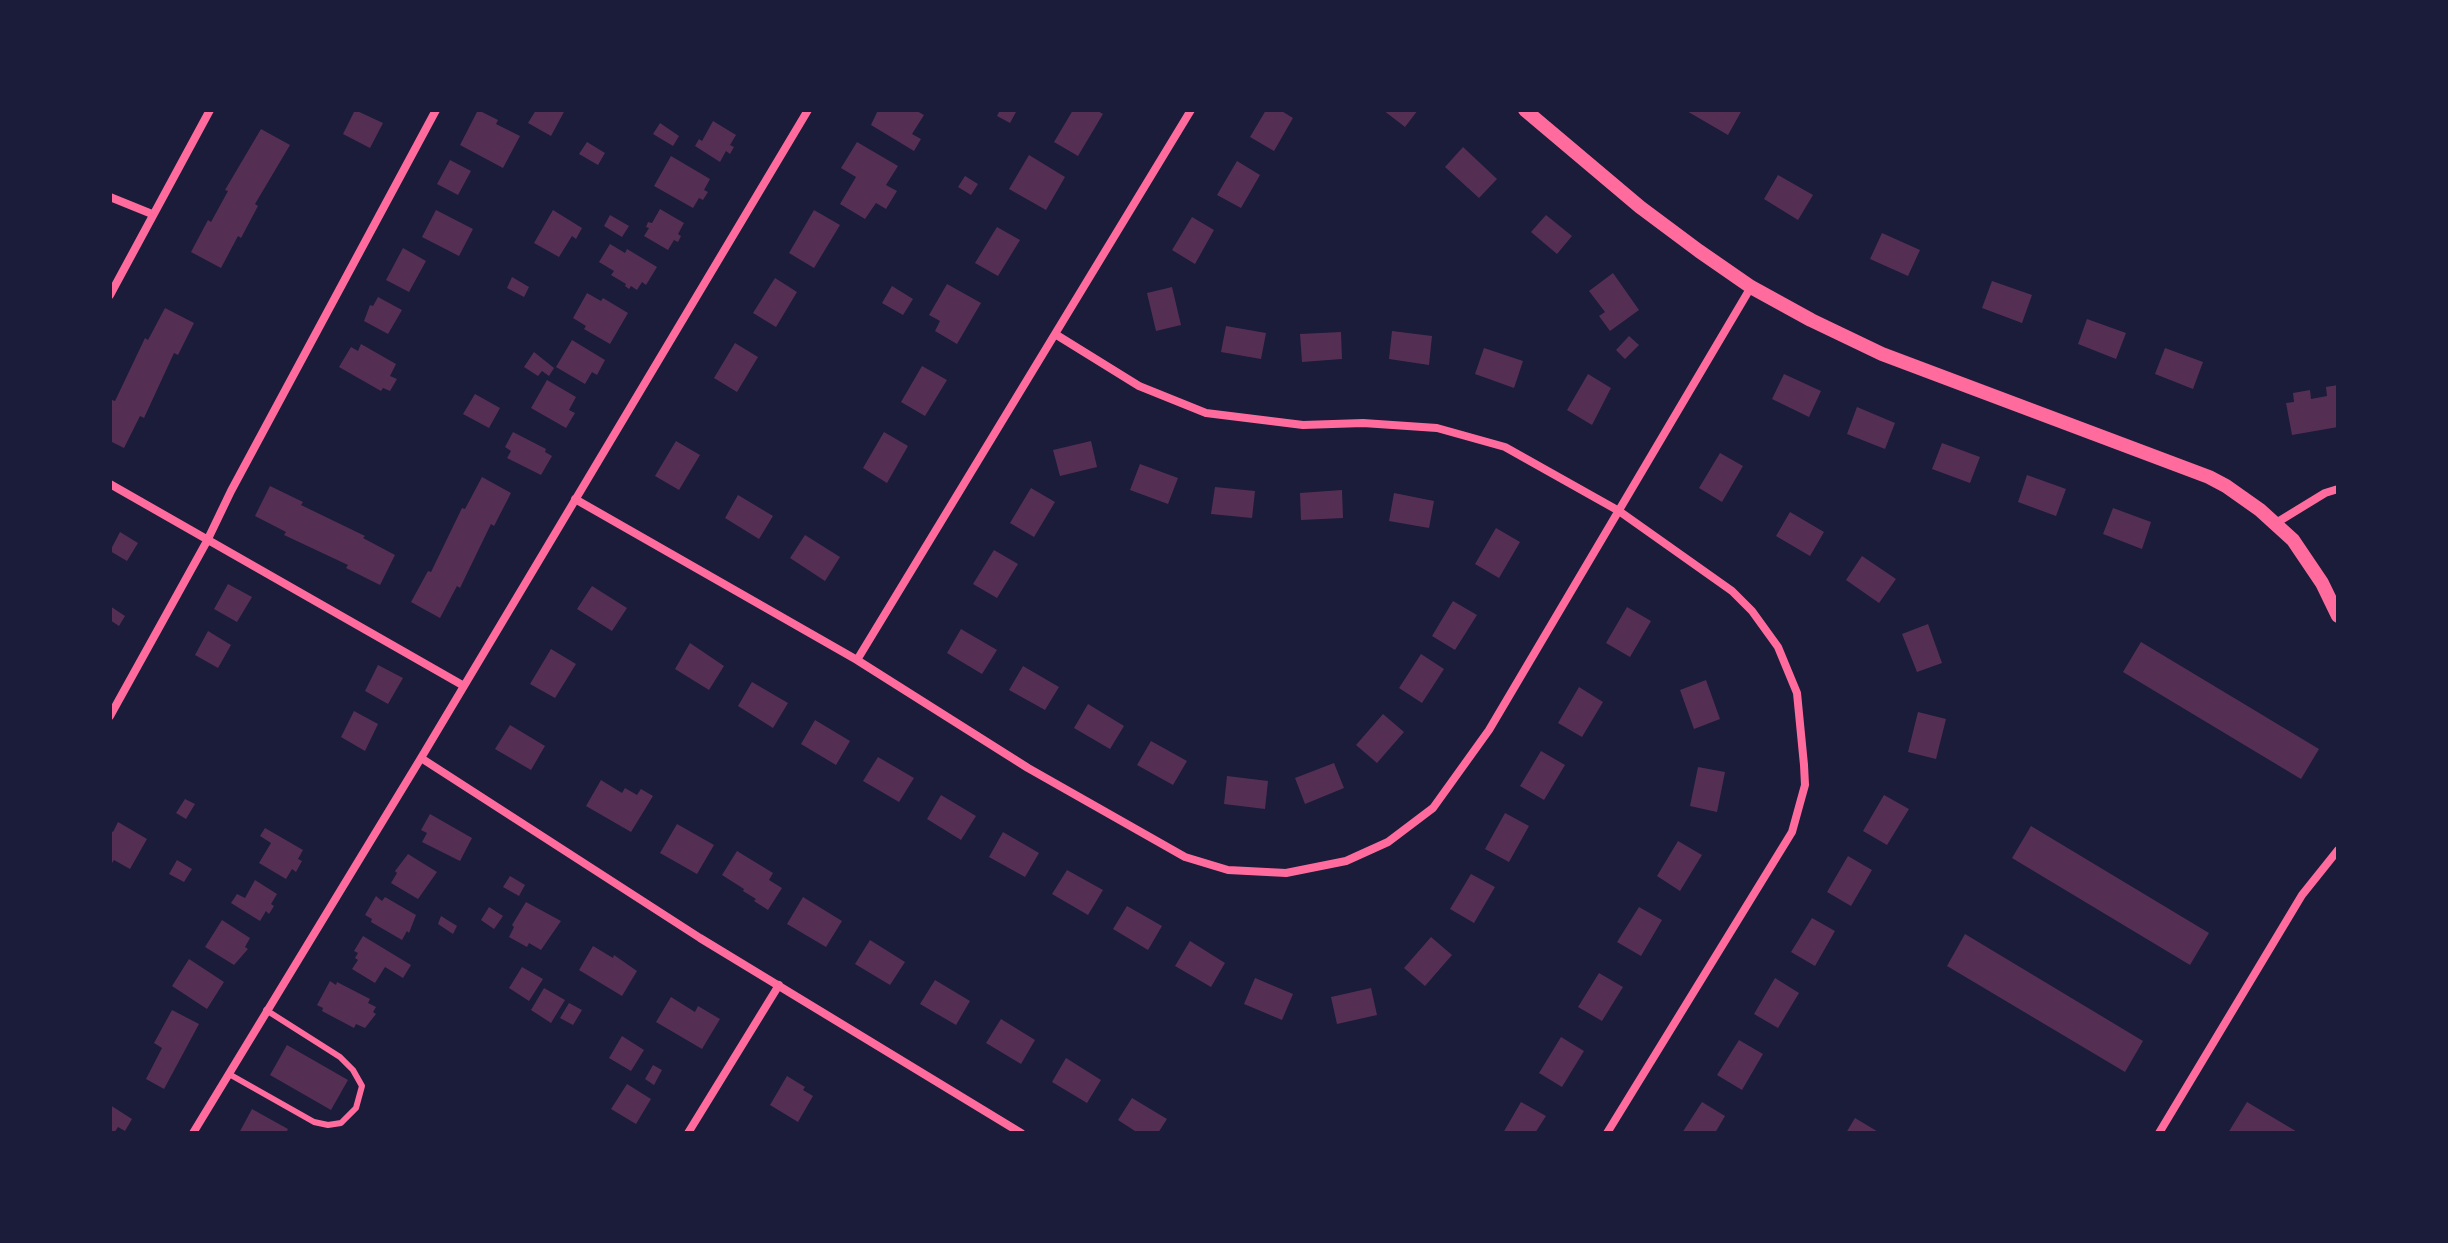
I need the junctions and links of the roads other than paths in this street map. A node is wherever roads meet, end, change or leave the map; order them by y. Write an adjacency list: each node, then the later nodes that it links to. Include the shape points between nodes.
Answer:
1 (210, 110): 7 (street)
2 (436, 110): 16 (street)
3 (808, 110): 13 (street)
4 (1191, 110): 10 (street)
5 (1525, 110): 8 (street, via 1640,207)
6 (110, 197): 7 (street)
7 (152, 214): 9 (street)
8 (1751, 287): 14 (street); 15 (street, via 1882,354 2209,477)
9 (110, 295)
10 (1055, 334): 14 (street, via 1139,386 1206,413 1303,425 1363,423 1465,434 1505,447); 18 (street)
11 (110, 484): 16 (street)
12 (2338, 489): 15 (street)
13 (575, 499): 18 (street); 19 (street)
14 (1619, 511): 18 (street, via 1489,730 1433,808 1388,842 1346,861 1286,873 1228,870 1185,857 1028,768); 29 (street, via 1732,591 1778,647 1797,693 1805,785 1792,832)
15 (2276, 523): 17 (street, via 2308,560)
16 (207, 541): 19 (street); 20 (street)
17 (2338, 616)
18 (857, 660)
19 (464, 686): 21 (street)
20 (110, 716)
21 (421, 758): 23 (street); 24 (street)
22 (2338, 850): 30 (street, via 2302,895)
23 (779, 985): 27 (street); 28 (street)
24 (266, 1010): 25 (street); 25 (lane, via 353,1070 362,1086 356,1108 341,1123 314,1122)
25 (229, 1074): 26 (street)
26 (193, 1133)
27 (688, 1133)
28 (1021, 1133)
29 (1607, 1133)
30 (2159, 1133)

